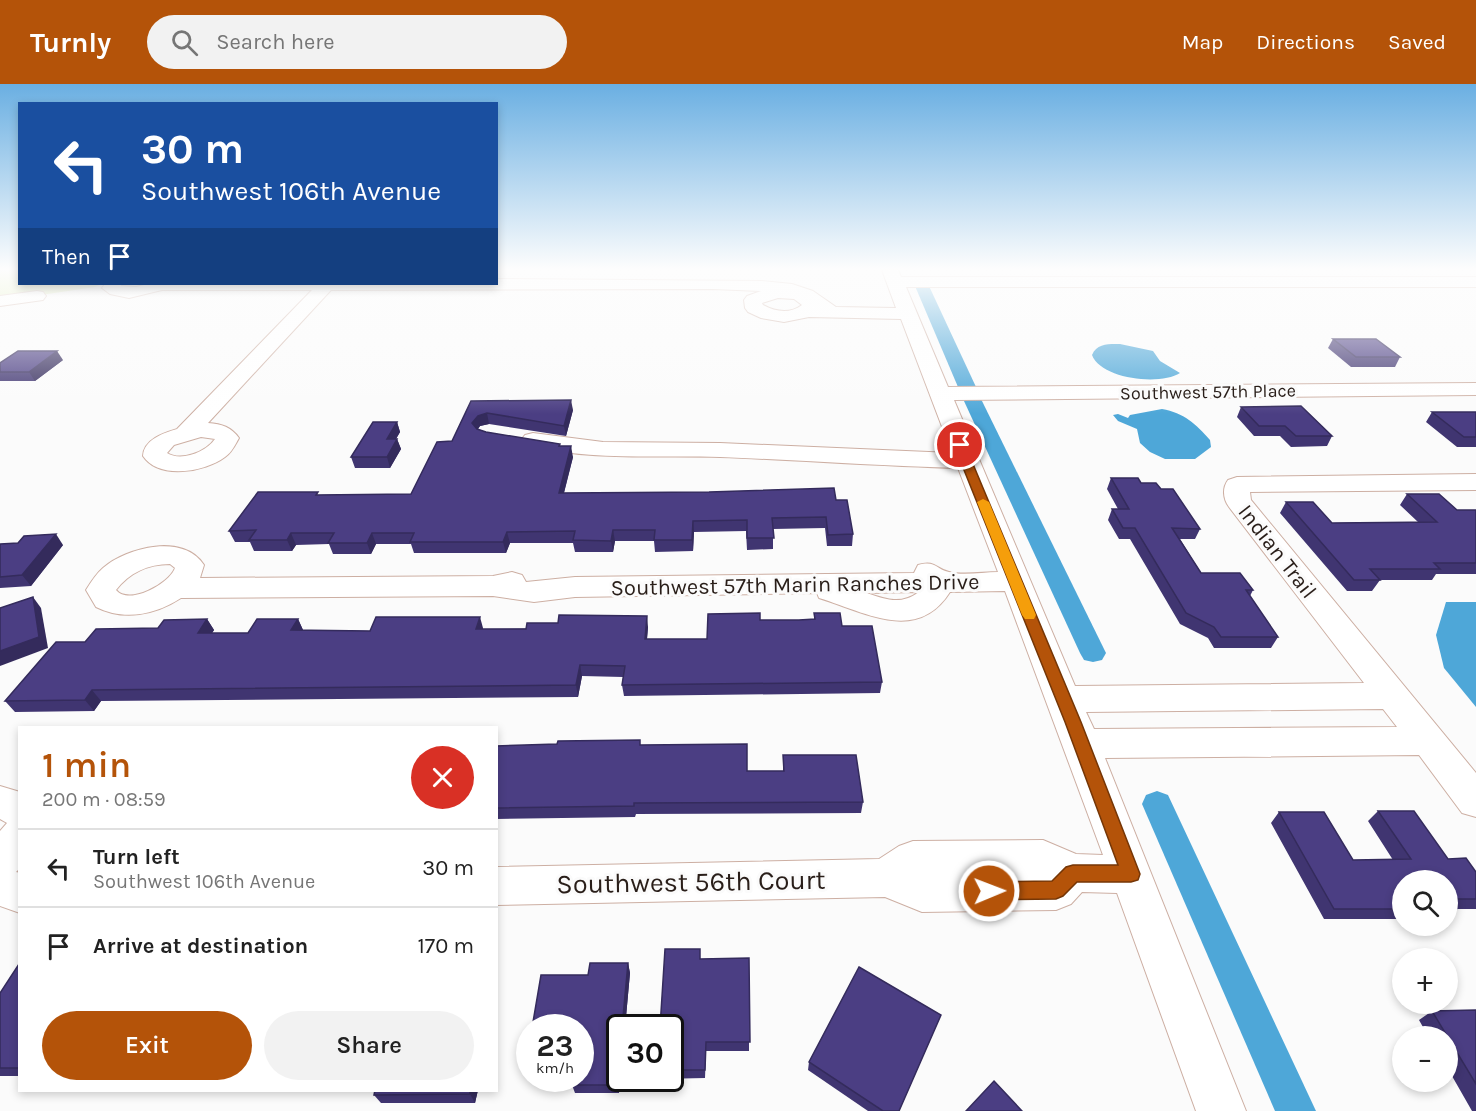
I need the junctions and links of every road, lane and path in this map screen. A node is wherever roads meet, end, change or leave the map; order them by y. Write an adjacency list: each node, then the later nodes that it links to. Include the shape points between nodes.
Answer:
1 (295, 318): 5 (street)
2 (910, 318): 4 (street)
3 (1476, 389): 4 (street, Southwest 57th Place)
4 (939, 394): 7 (street)
5 (187, 432)
6 (508, 436): 7 (street, via 592,450 717,450)
7 (967, 461): 9 (street)
8 (1476, 482): 13 (street, Indian Trail, via 1237,485 1238,501)
9 (1016, 581): 10 (street, Southwest 57th Marin Ranches Drive); 14 (street)
10 (941, 582): 12 (street, via 930,601 912,610 886,610); 12 (street, via 921,568 890,563 868,570)
11 (177, 588): 12 (street, Southwest 57th Marin Ranches Drive, via 493,586 526,592 575,587 805,584)
12 (867, 594)
13 (1392, 696): 14 (street); 15 (street, Indian Trail)
14 (1064, 699): 16 (street)
15 (1427, 741): 16 (street); 17 (street, Indian Trail)
16 (1082, 744): 22 (street)
17 (1476, 801)
18 (0, 802): 19 (street)
19 (18, 808)
20 (18, 840): 21 (street)
21 (0, 862)
22 (1131, 874): 23 (street, Southwest 56th Court, via 1073,873 1056,890 922,892 885,878); 26 (street)
23 (498, 886)
24 (0, 887): 25 (street)
25 (18, 892)
26 (1221, 1111)

